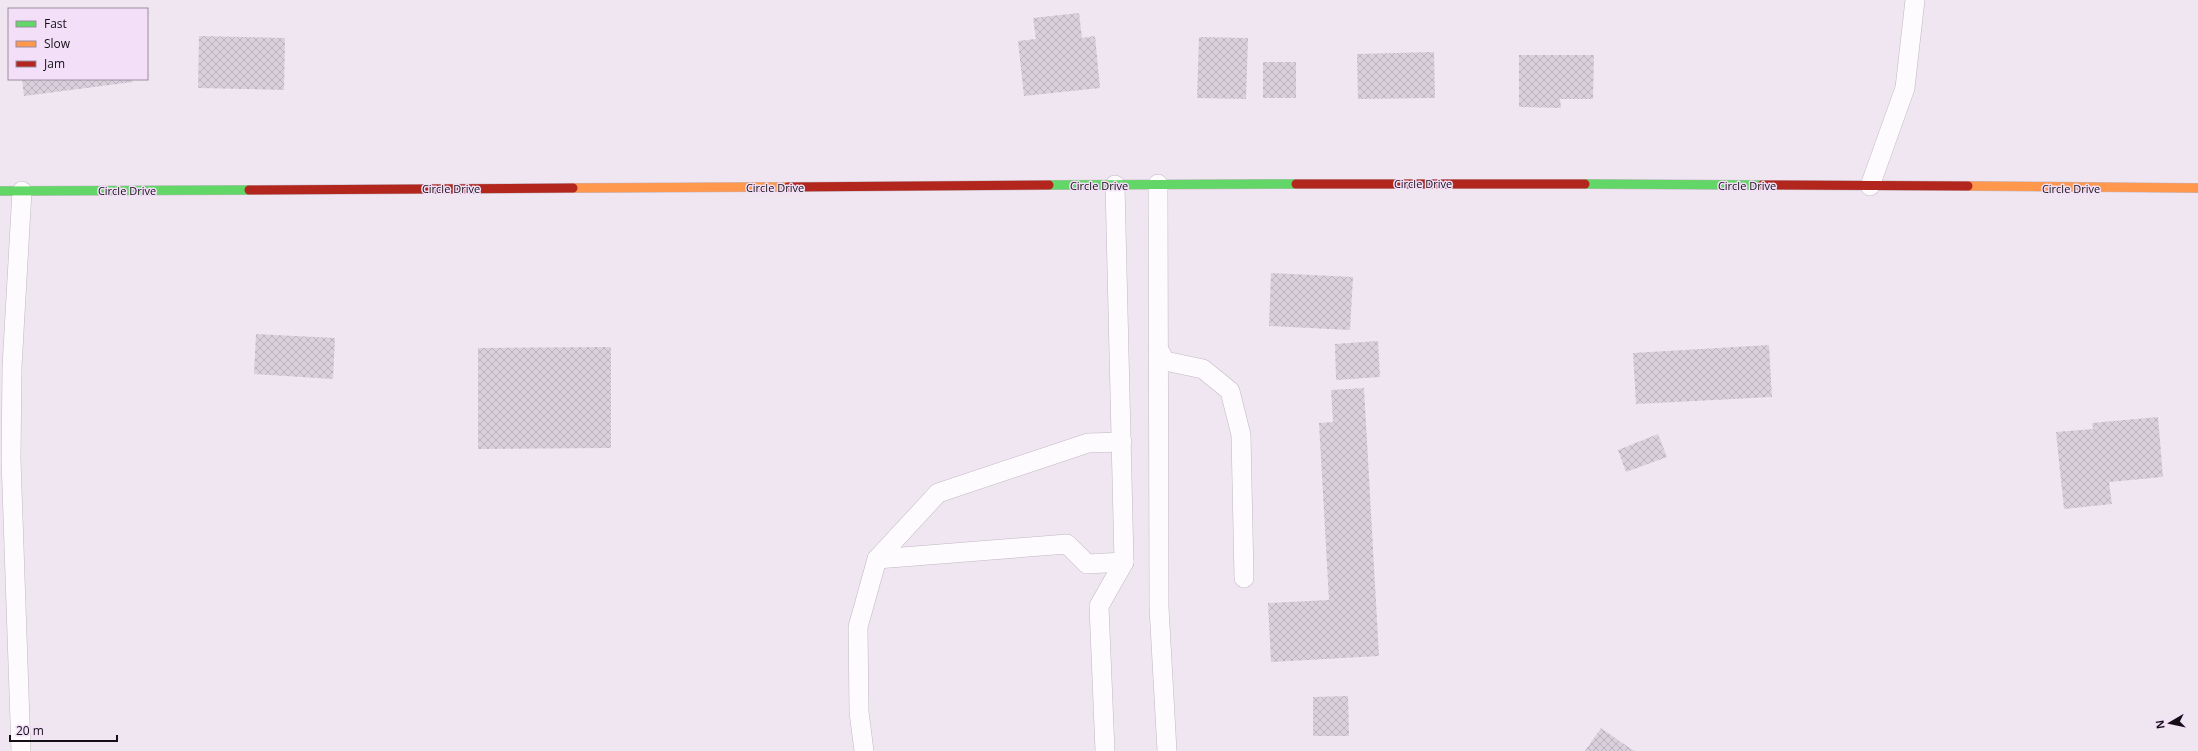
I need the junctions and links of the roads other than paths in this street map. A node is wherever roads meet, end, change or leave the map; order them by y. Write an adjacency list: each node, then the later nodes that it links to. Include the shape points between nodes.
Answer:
1 (1915, 0): 4 (lane, via 1905,88)
2 (1158, 184): 3 (street, Circle Drive); 4 (street, Circle Drive); 8 (lane)
3 (1115, 185): 7 (street, Circle Drive); 9 (lane)
4 (1870, 186): 5 (street, Circle Drive)
5 (2198, 188)
6 (0, 191): 7 (street, Circle Drive)
7 (22, 191): 13 (lane, via 12,359 11,459)
8 (1159, 350): 12 (lane, via 1165,361 1203,369 1230,391 1241,435); 16 (lane, via 1159,607)
9 (1122, 442): 10 (lane, via 1088,443 938,493); 11 (lane)
10 (877, 559): 11 (lane, via 1066,544 1087,564); 14 (lane, via 858,627 859,712)
11 (1124, 562): 15 (lane, via 1099,606)
12 (1244, 578)
13 (21, 751)
14 (864, 751)
15 (1105, 751)
16 (1167, 751)

